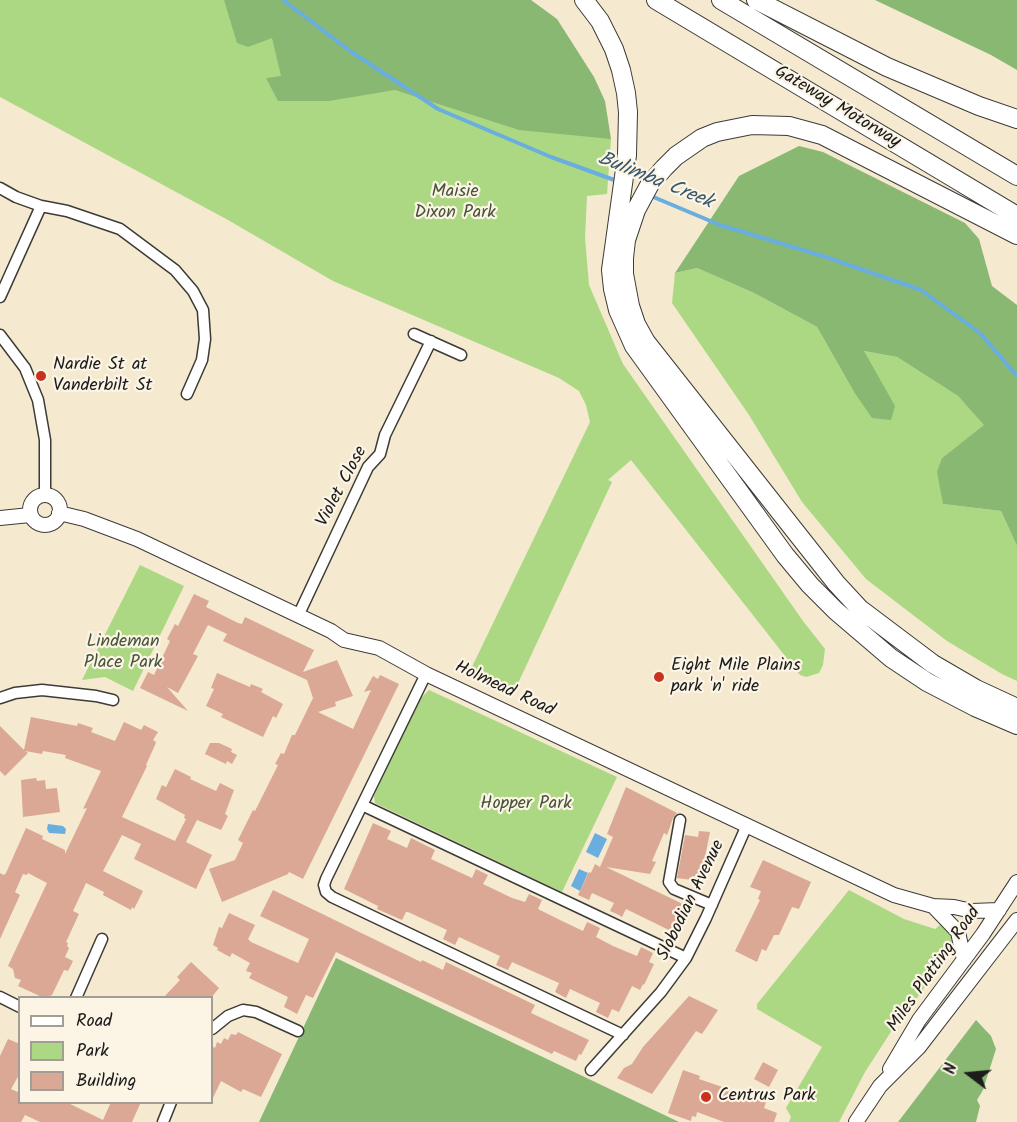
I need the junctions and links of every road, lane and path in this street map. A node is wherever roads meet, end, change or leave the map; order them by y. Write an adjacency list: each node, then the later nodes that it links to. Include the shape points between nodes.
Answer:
1 (584, 0): 9 (highway, via 600,21 621,70 628,112)
2 (656, 0): 10 (highway, Gateway Motorway)
3 (722, 0): 6 (highway, Gateway Motorway)
4 (756, 0): 5 (highway, via 887,67)
5 (1017, 119)
6 (1017, 176)
7 (0, 188): 8 (street)
8 (41, 206): 12 (street); 17 (street, via 120,229 175,270 193,291 203,310 206,339 202,360)
9 (627, 207): 11 (highway, via 688,147 717,132 752,124 789,126 822,135); 26 (highway, via 626,290 646,342 807,548 860,609 933,664); 27 (highway, via 611,270 626,329 644,361 785,555 836,611 891,658 948,694)
10 (1017, 216)
11 (1017, 235)
12 (0, 297)
13 (414, 334): 15 (street)
14 (0, 335): 18 (street, via 25,368 39,400 45,440)
15 (431, 341): 16 (street); 22 (street, Violet Close, via 384,435 380,454 368,467)
16 (461, 355)
17 (187, 394)
18 (45, 496): 19 (street, via 55,500); 20 (street, via 33,501)
19 (59, 513): 20 (street, via 47,525 35,522); 22 (street, Holmead Road, via 137,539)
20 (30, 514): 21 (street)
21 (0, 518)
22 (298, 616): 23 (street, Holmead Road, via 344,640 379,648)
23 (426, 674): 28 (street); 30 (street, Holmead Road)
24 (0, 698): 25 (street, via 42,690)
25 (113, 700)
26 (1017, 708)
27 (1017, 725)
28 (362, 805): 37 (street); 44 (street, via 326,879 326,892)
29 (680, 820): 32 (street, via 669,882 674,889)
30 (747, 825): 32 (street, Slobodian Avenue); 33 (street, Holmead Road, via 894,894)
31 (1017, 882): 34 (street, Miles Platting Road)
32 (712, 905): 37 (street, Slobodian Avenue)
33 (933, 906): 34 (street, Holmead Road); 38 (street, via 957,932)
34 (999, 910): 38 (street, Miles Platting Road)
35 (1017, 920): 46 (street, Miles Platting Road, via 919,1047)
36 (102, 939): 39 (street)
37 (686, 958): 44 (street, Slobodian Avenue)
38 (964, 960): 46 (street, Miles Platting Road, via 919,1020)
39 (77, 996)
40 (0, 998): 41 (street)
41 (18, 1006)
42 (213, 1028): 43 (street, via 243,1010)
43 (298, 1031)
44 (623, 1035): 45 (street, Slobodian Avenue)
45 (591, 1070)
46 (885, 1079): 49 (street, Miles Platting Road)
47 (170, 1104): 48 (street)
48 (163, 1122)
49 (856, 1122)

